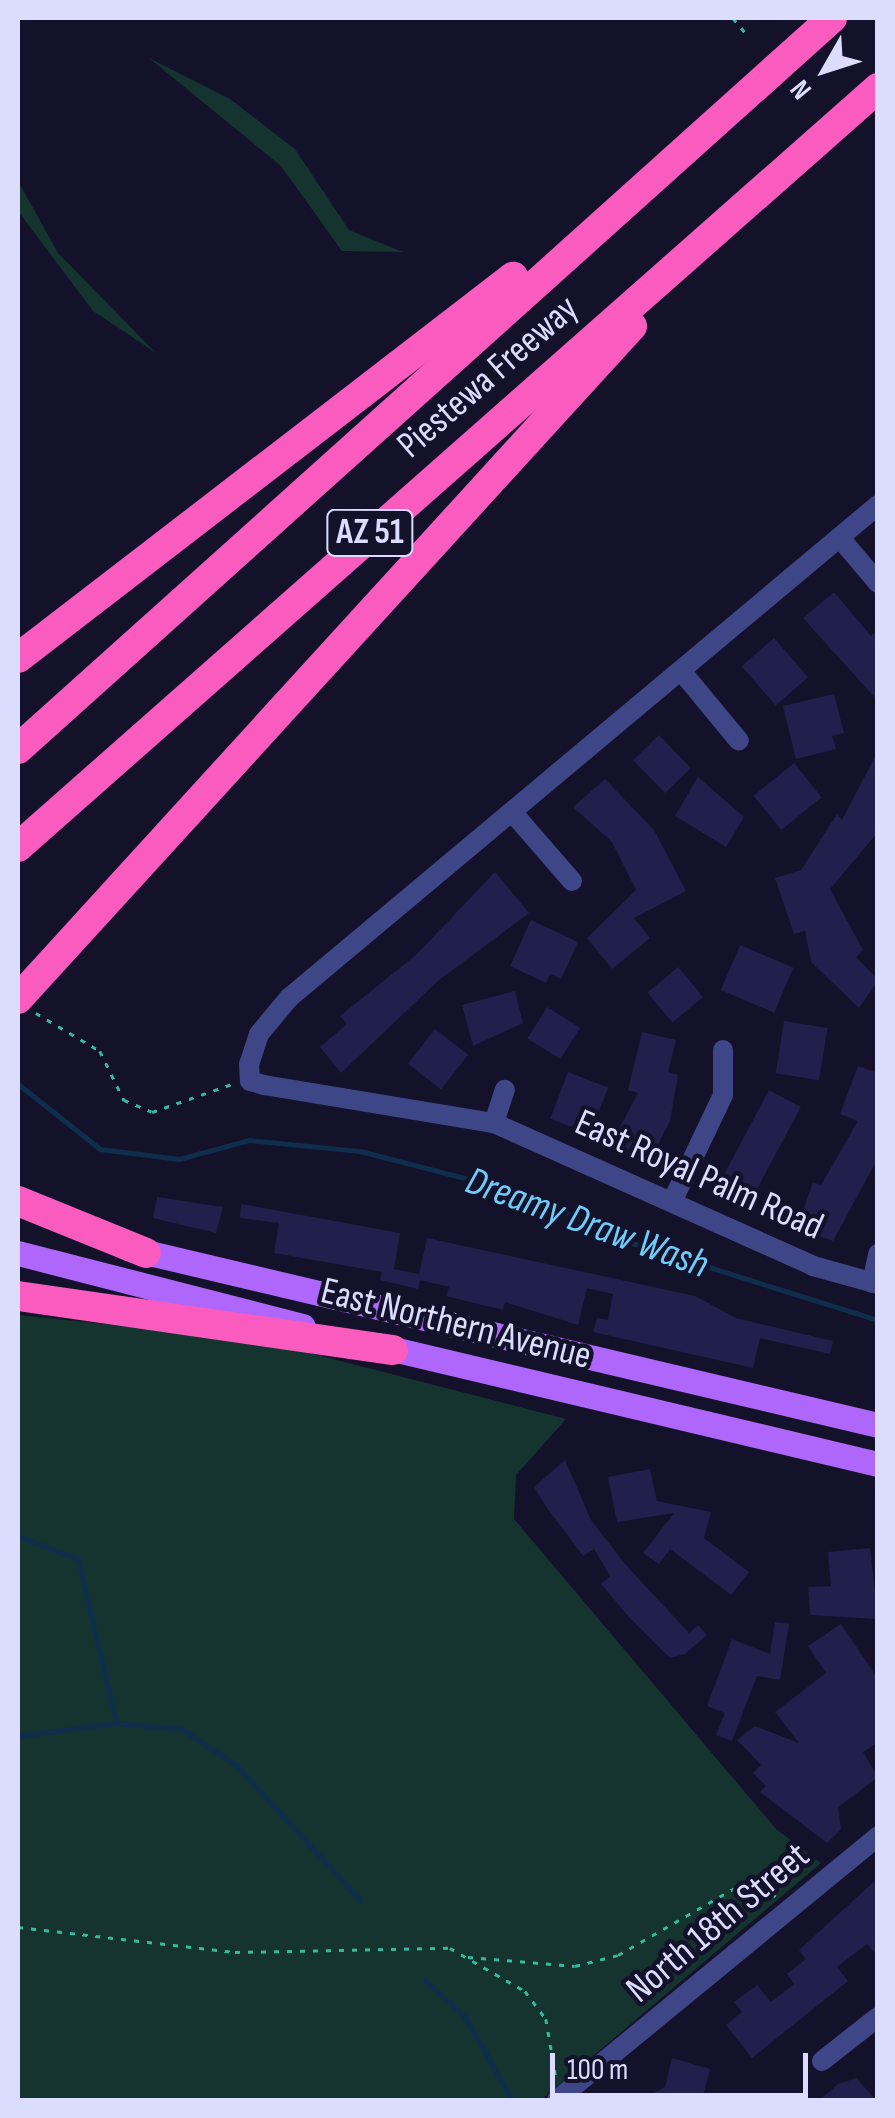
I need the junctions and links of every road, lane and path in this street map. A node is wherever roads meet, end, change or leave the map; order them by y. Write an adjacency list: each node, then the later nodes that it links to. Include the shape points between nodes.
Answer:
1 (733, 18): 3 (path)
2 (832, 18): 5 (highway, Piestewa Freeway / AZ 51)
3 (748, 36)
4 (878, 88): 6 (highway, Piestewa Freeway / AZ 51)
5 (660, 168): 10 (highway); 13 (highway, Piestewa Freeway / AZ 51)
6 (726, 223): 15 (highway, Piestewa Freeway / AZ 51); 17 (highway)
7 (878, 505): 8 (street)
8 (840, 538): 9 (street); 11 (street)
9 (878, 583)
10 (18, 658)
11 (682, 672): 12 (street); 14 (street)
12 (739, 740)
13 (18, 749)
14 (513, 813): 16 (street); 19 (street, via 289,998 259,1034)
15 (18, 847)
16 (572, 881)
17 (24, 1005): 19 (path, via 100,1052 124,1100 152,1112)
18 (722, 1050): 23 (street, via 723,1095)
19 (250, 1082): 21 (street, East Royal Palm Road)
20 (505, 1090): 21 (street)
21 (494, 1124): 23 (street, East Royal Palm Road)
22 (18, 1201): 26 (highway)
23 (672, 1202): 28 (street, East Royal Palm Road)
24 (18, 1217): 26 (main road, East Northern Avenue)
25 (18, 1253): 30 (main road, East Northern Avenue)
26 (146, 1253): 31 (main road, East Northern Avenue)
27 (878, 1254): 28 (street)
28 (875, 1283)
29 (18, 1296): 30 (highway)
30 (393, 1350): 32 (main road, East Northern Avenue)
31 (878, 1425)
32 (878, 1464)
33 (877, 1837): 34 (street, North 18th Street)
34 (786, 1911): 36 (path, via 765,1882 745,1882 618,1955 576,1966); 39 (street, North 18th Street)
35 (18, 1927): 36 (path, via 235,1952 394,1942)
36 (466, 1957): 39 (path, via 525,1991 546,2020)
37 (878, 2017): 38 (street)
38 (822, 2061)
39 (558, 2099)

